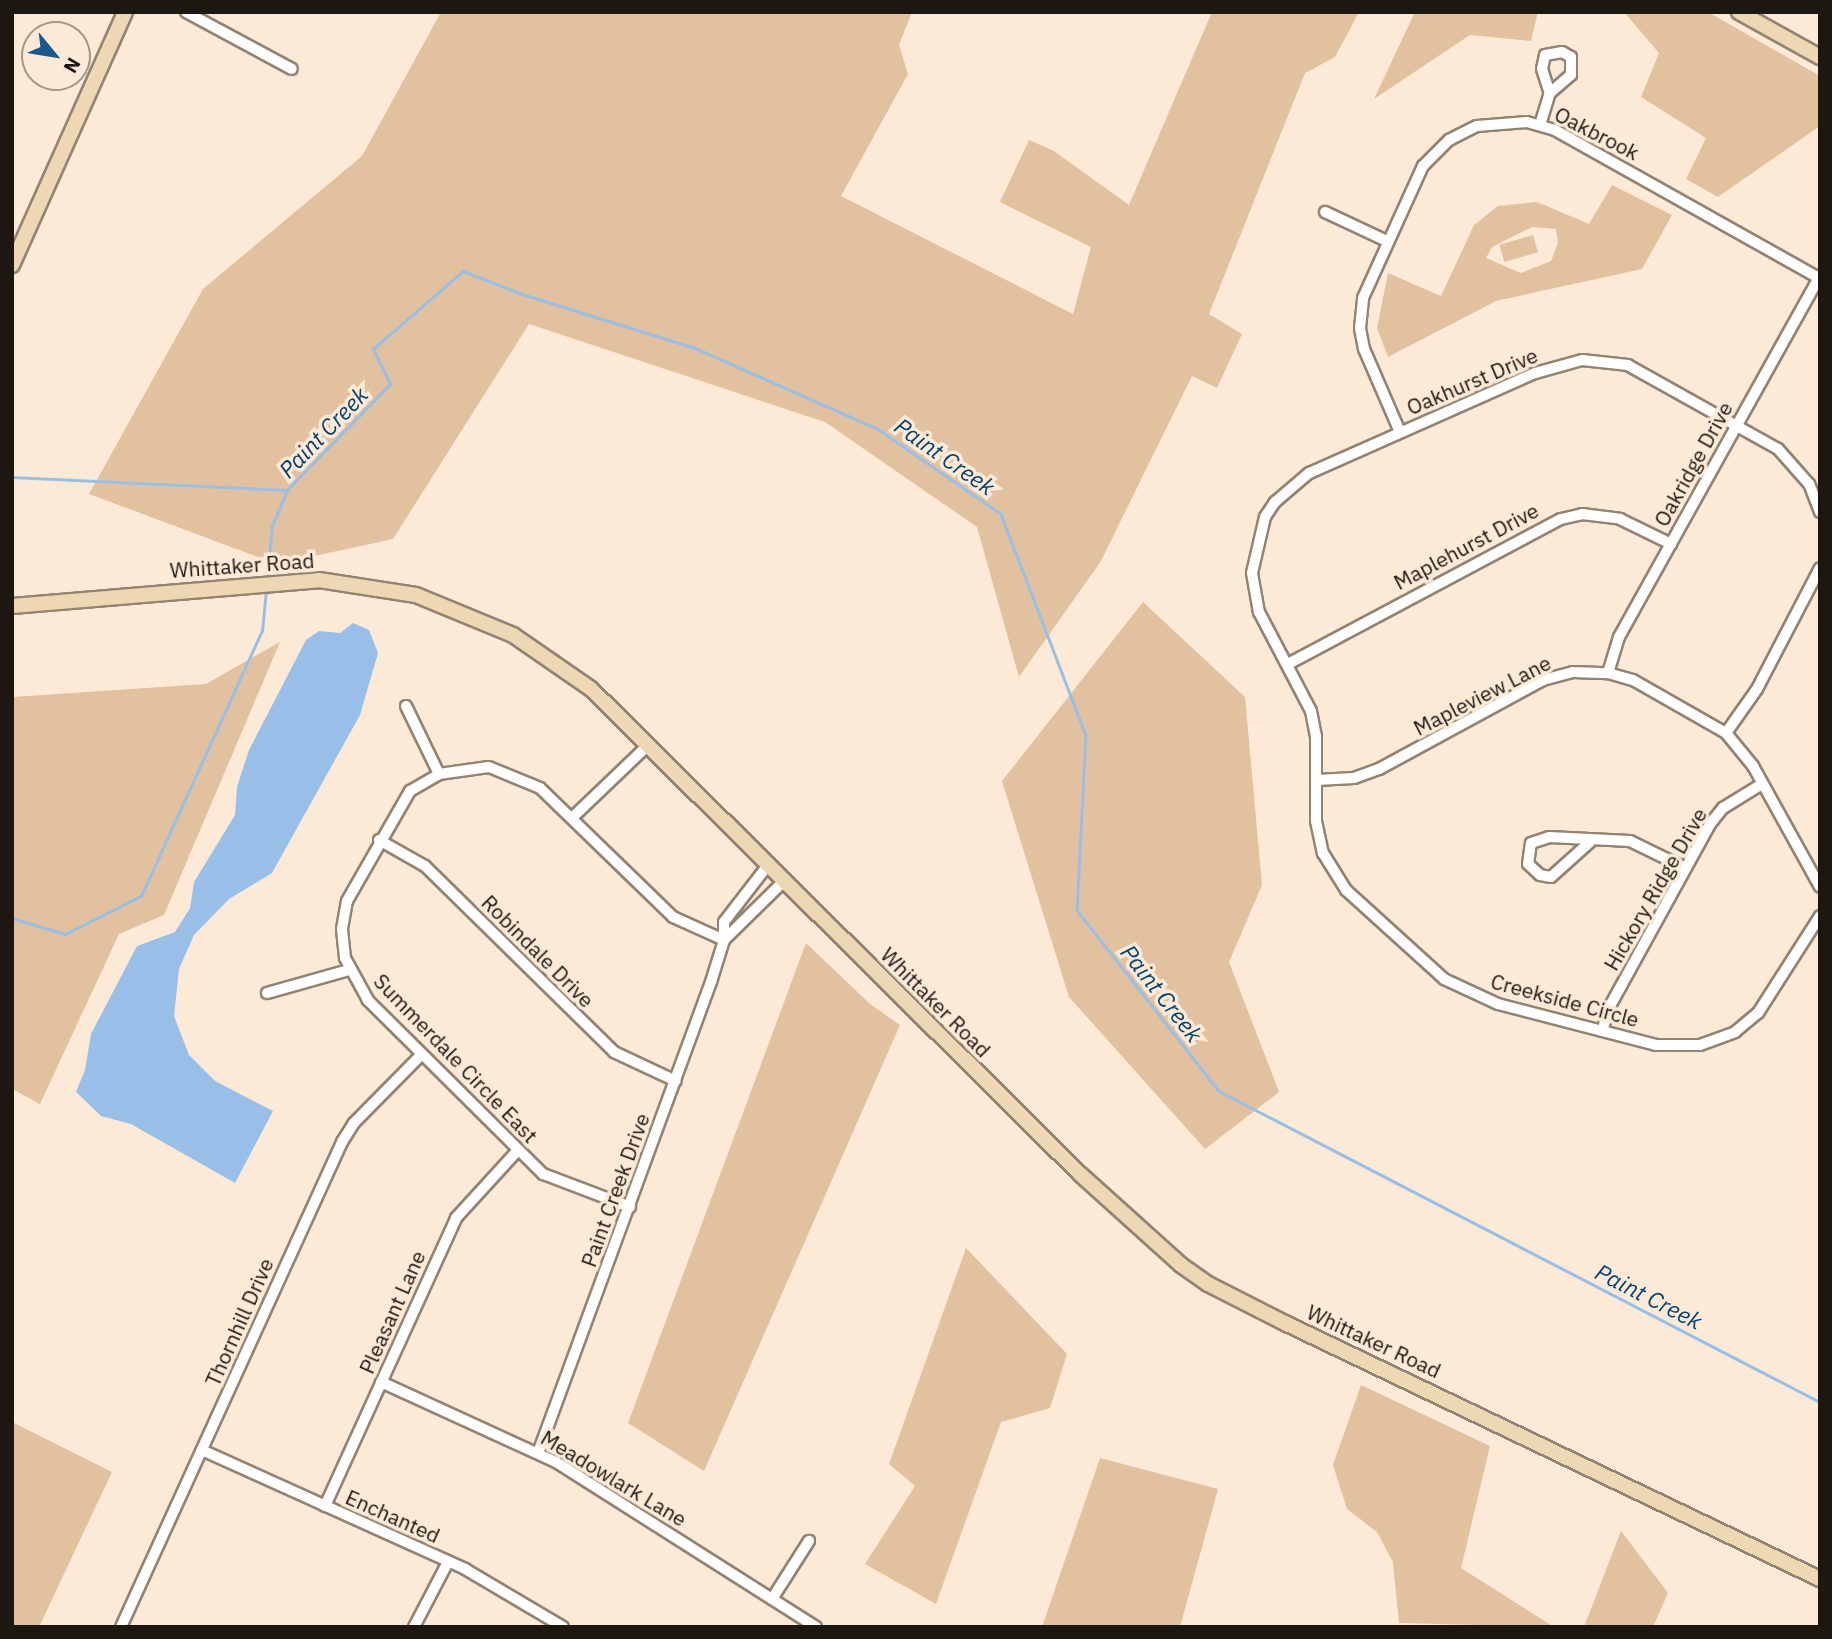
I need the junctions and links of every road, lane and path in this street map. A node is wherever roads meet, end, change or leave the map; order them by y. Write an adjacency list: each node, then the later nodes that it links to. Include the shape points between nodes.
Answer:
1 (125, 12): 10 (main road)
2 (186, 12): 5 (street)
3 (1739, 12): 4 (main road)
4 (1820, 57)
5 (292, 69)
6 (1550, 93): 7 (street)
7 (1540, 125): 9 (street, Oakbrook, via 1491,123 1449,140 1423,166); 11 (street, Oakbrook)
8 (1325, 212): 9 (street)
9 (1387, 241): 13 (street, Oakbrook, via 1363,298 1360,328 1370,365)
10 (12, 265)
11 (1819, 277): 12 (street, Oakridge Drive)
12 (1737, 425): 13 (street, Oakhurst Drive, via 1628,365 1581,360 1535,373); 14 (street, Oakhurst Drive, via 1793,463 1810,484); 15 (street, Oakridge Drive)
13 (1400, 432): 18 (street, Oakhurst Drive, via 1309,473 1275,502 1265,517 1252,560 1252,587 1266,628)
14 (1820, 512)
15 (1671, 544): 18 (street, Maplehurst Drive, via 1620,519 1582,514 1561,519); 19 (street, Oakridge Drive, via 1619,637)
16 (1820, 568): 21 (street, via 1756,689)
17 (12, 606): 22 (main road, Whittaker Road, via 284,580 388,589 476,617 568,670)
18 (1288, 664): 24 (street, Creekside Circle, via 1311,711)
19 (1608, 673): 21 (street, Mapleview Lane, via 1633,680); 24 (street, Mapleview Lane, via 1573,672 1543,680 1379,769 1354,778)
20 (406, 706): 23 (street)
21 (1726, 733): 25 (street, Mapleview Lane)
22 (647, 746): 26 (street); 29 (main road, Whittaker Road)
23 (439, 774): 26 (street, via 470,767 508,771 540,788); 27 (street, Summerdale Circle East, via 410,792)
24 (1317, 780): 37 (street, Creekside Circle, via 1316,821 1334,876 1419,960 1486,1000)
25 (1762, 784): 30 (street, Hickory Ridge Drive, via 1723,808); 32 (street, Mapleview Lane)
26 (572, 818): 34 (street, via 673,917)
27 (379, 840): 35 (street, Summerdale Circle East, via 343,914 342,942); 39 (street, Robindale Drive, via 425,866 614,1052)
28 (1590, 842): 28 (street, via 1536,839 1529,847 1528,863 1539,876 1551,877); 30 (street, via 1630,841)
29 (768, 865): 31 (main road, Whittaker Road); 34 (street, Paint Creek Drive, via 727,915)
30 (1685, 868): 37 (street, Hickory Ridge Drive, via 1610,1006)
31 (784, 881): 34 (street, Paint Creek Drive); 48 (main road, Whittaker Road, via 1111,1204 1208,1284)
32 (1820, 887)
33 (1820, 916): 37 (street, Creekside Circle, via 1765,1005 1735,1032 1700,1045 1674,1046)
34 (724, 940): 39 (street, Paint Creek Drive)
35 (349, 970): 36 (street); 38 (street, Summerdale Circle East, via 368,1000)
36 (267, 992)
37 (1602, 1031)
38 (421, 1055): 40 (street, Summerdale Circle East); 43 (street, Thornhill Drive, via 354,1122 342,1142)
39 (676, 1081): 41 (street, Paint Creek Drive)
40 (518, 1150): 41 (street, Summerdale Circle East, via 553,1180); 42 (street, Pleasant Lane, via 456,1218)
41 (629, 1207): 44 (street, Paint Creek Drive)
42 (381, 1382): 44 (street, Meadowlark Lane); 45 (street, Pleasant Lane)
43 (202, 1450): 45 (street, Enchanted); 50 (street, Thornhill Drive)
44 (538, 1453): 49 (street, Meadowlark Lane)
45 (325, 1506): 47 (street, Enchanted)
46 (808, 1541): 49 (street)
47 (448, 1562): 51 (street); 52 (street, Enchanted)
48 (1820, 1579)
49 (772, 1599): 53 (street, Meadowlark Lane)
50 (121, 1627)
51 (414, 1627)
52 (563, 1627)
53 (816, 1627)

